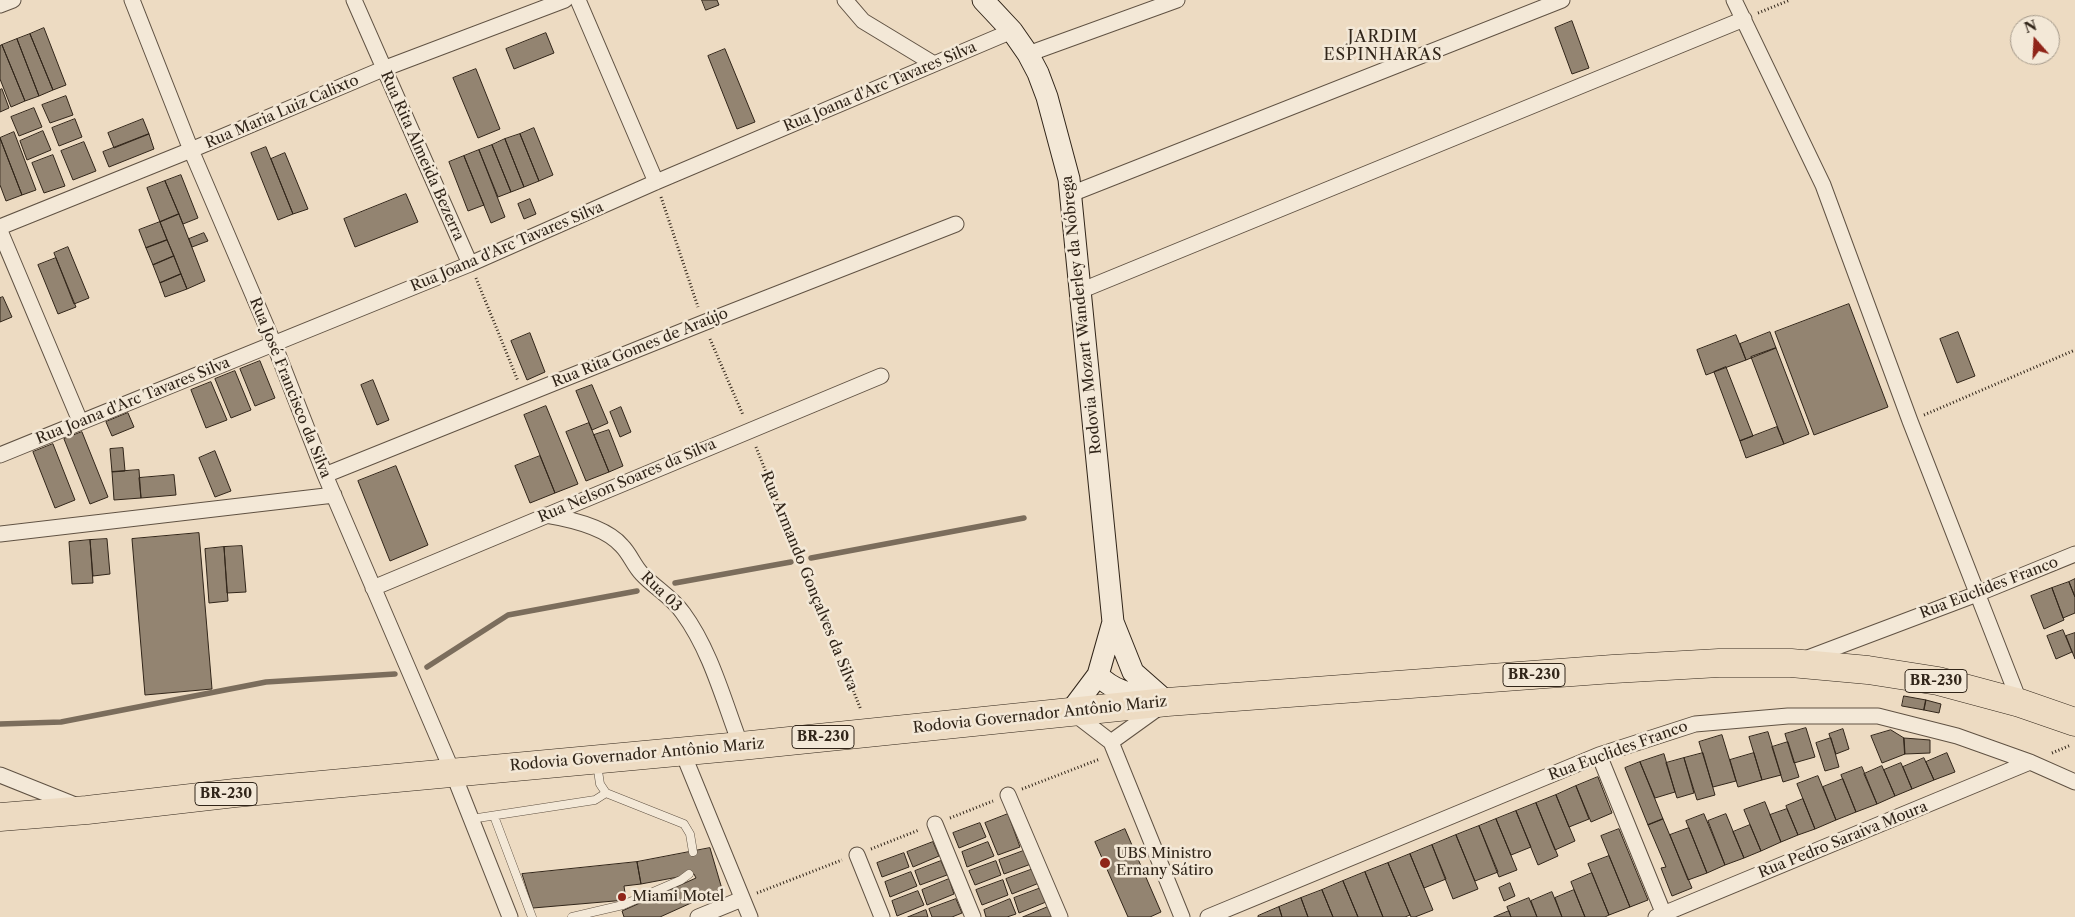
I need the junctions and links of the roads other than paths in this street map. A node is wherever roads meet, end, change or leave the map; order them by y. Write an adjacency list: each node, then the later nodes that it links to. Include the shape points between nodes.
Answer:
1 (13, 0): 11 (street)
2 (132, 0): 17 (street, Rua José Francisco da Silva)
3 (354, 0): 16 (street, Rua Rita Almeida Bezerra)
4 (565, 0): 16 (street, Rua Maria Luiz Calixto)
5 (578, 0): 18 (street)
6 (845, 0): 15 (street, via 864,21)
7 (983, 0): 13 (main road, Rodovia Mozart Wanderley da Nóbrega)
8 (1177, 0): 14 (street)
9 (1562, 0): 19 (street)
10 (1734, 0): 12 (street)
11 (0, 6)
12 (1744, 20): 24 (street); 35 (street, via 1823,185)
13 (1012, 31): 14 (main road, Rodovia Mozart Wanderley da Nóbrega); 15 (street, Rua Joana d'Arc Tavares Silva)
14 (1028, 54): 19 (main road, Rodovia Mozart Wanderley da Nóbrega, via 1047,97)
15 (934, 64): 18 (street, Rua Joana d'Arc Tavares Silva)
16 (383, 69): 17 (street, Rua Maria Luiz Calixto); 23 (street, Rua Rita Almeida Bezerra)
17 (191, 150): 21 (street, Rua Maria Luiz Calixto); 25 (street, Rua José Francisco da Silva)
18 (656, 182): 23 (street, Rua Joana d'Arc Tavares Silva)
19 (1071, 194): 24 (main road, Rodovia Mozart Wanderley da Nóbrega)
20 (956, 224): 29 (street, Rua Rita Gomes de Araújo)
21 (0, 227)
22 (0, 231): 27 (street)
23 (470, 264): 25 (street, Rua Joana d'Arc Tavares Silva)
24 (1080, 291): 36 (main road, Rodovia Mozart Wanderley da Nóbrega)
25 (274, 344): 27 (street, Rua Joana d'Arc Tavares Silva); 29 (street, Rua José Francisco da Silva)
26 (881, 376): 31 (street, Rua Nelson Soares da Silva)
27 (80, 421): 28 (street, Rua Joana d'Arc Tavares Silva)
28 (0, 455)
29 (325, 475): 30 (street, Rua José Francisco da Silva)
30 (334, 495): 32 (street); 34 (street, Rua José Francisco da Silva)
31 (546, 515): 34 (street, Rua Nelson Soares da Silva); 46 (street, Rua 03, via 571,520 614,537 640,573 670,597 695,632 708,658)
32 (0, 534)
33 (2075, 554): 35 (street, Rua Euclides Franco)
34 (372, 588): 51 (street, Rua José Francisco da Silva)
35 (1978, 594): 37 (street, Rua Euclides Franco); 42 (street)
36 (1113, 622): 38 (main road, Rodovia Mozart Wanderley da Nóbrega); 39 (main road, Rodovia Mozart Wanderley da Nóbrega)
37 (1791, 664): 41 (highway, Rodovia Governador Antônio Mariz / BR-230, via 1719,663 1613,668); 42 (highway, Rodovia Governador Antônio Mariz / BR-230, via 1868,670 1938,681)
38 (1134, 672): 40 (main road); 41 (main road, Rodovia Mozart Wanderley da Nóbrega)
39 (1098, 675): 40 (main road); 43 (main road, Rodovia Mozart Wanderley da Nóbrega)
40 (1118, 690): 41 (main road); 43 (main road)
41 (1168, 702): 43 (highway, Rodovia Governador Antônio Mariz / BR-230); 45 (street)
42 (2020, 703): 44 (highway, Rodovia Governador Antônio Mariz / BR-230)
43 (1072, 711): 45 (street); 46 (highway, Rodovia Governador Antônio Mariz / BR-230)
44 (2075, 722)
45 (1111, 742): 74 (street)
46 (740, 746): 47 (highway, Rodovia Governador Antônio Mariz / BR-230)
47 (682, 751): 49 (highway, Rodovia Governador Antônio Mariz / BR-230); 64 (street)
48 (1599, 755): 50 (street, Rua Euclides Franco, via 1695,724 1788,716 1878,716 1957,736); 65 (street); 75 (street, Rua Euclides Franco)
49 (596, 759): 51 (highway, Rodovia Governador Antônio Mariz / BR-230); 54 (lane, via 600,784)
50 (2030, 762): 53 (street, Rua Euclides Franco); 65 (street, Rua Pedro Saraiva Moura)
51 (453, 773): 56 (highway, Rodovia Governador Antônio Mariz / BR-230); 59 (street, Rua José Francisco da Silva)
52 (0, 775): 56 (street)
53 (2075, 782)
54 (606, 793): 57 (lane, via 595,800); 61 (lane, via 684,824 690,834)
55 (1008, 795): 73 (street)
56 (87, 810): 58 (highway, Rodovia Governador Antônio Mariz / BR-230)
57 (494, 816): 59 (lane); 67 (lane)
58 (0, 817)
59 (471, 819): 66 (street, Rua José Francisco da Silva)
60 (934, 824): 72 (street)
61 (693, 852)
62 (857, 855): 71 (street)
63 (689, 874): 68 (lane, via 623,904)
64 (742, 899): 69 (street); 70 (street)
65 (1662, 916)
66 (510, 917)
67 (532, 917)
68 (572, 917)
69 (698, 917)
70 (750, 917)
71 (882, 917)
72 (972, 917)
73 (1060, 917)
74 (1182, 917)
75 (1208, 917)

